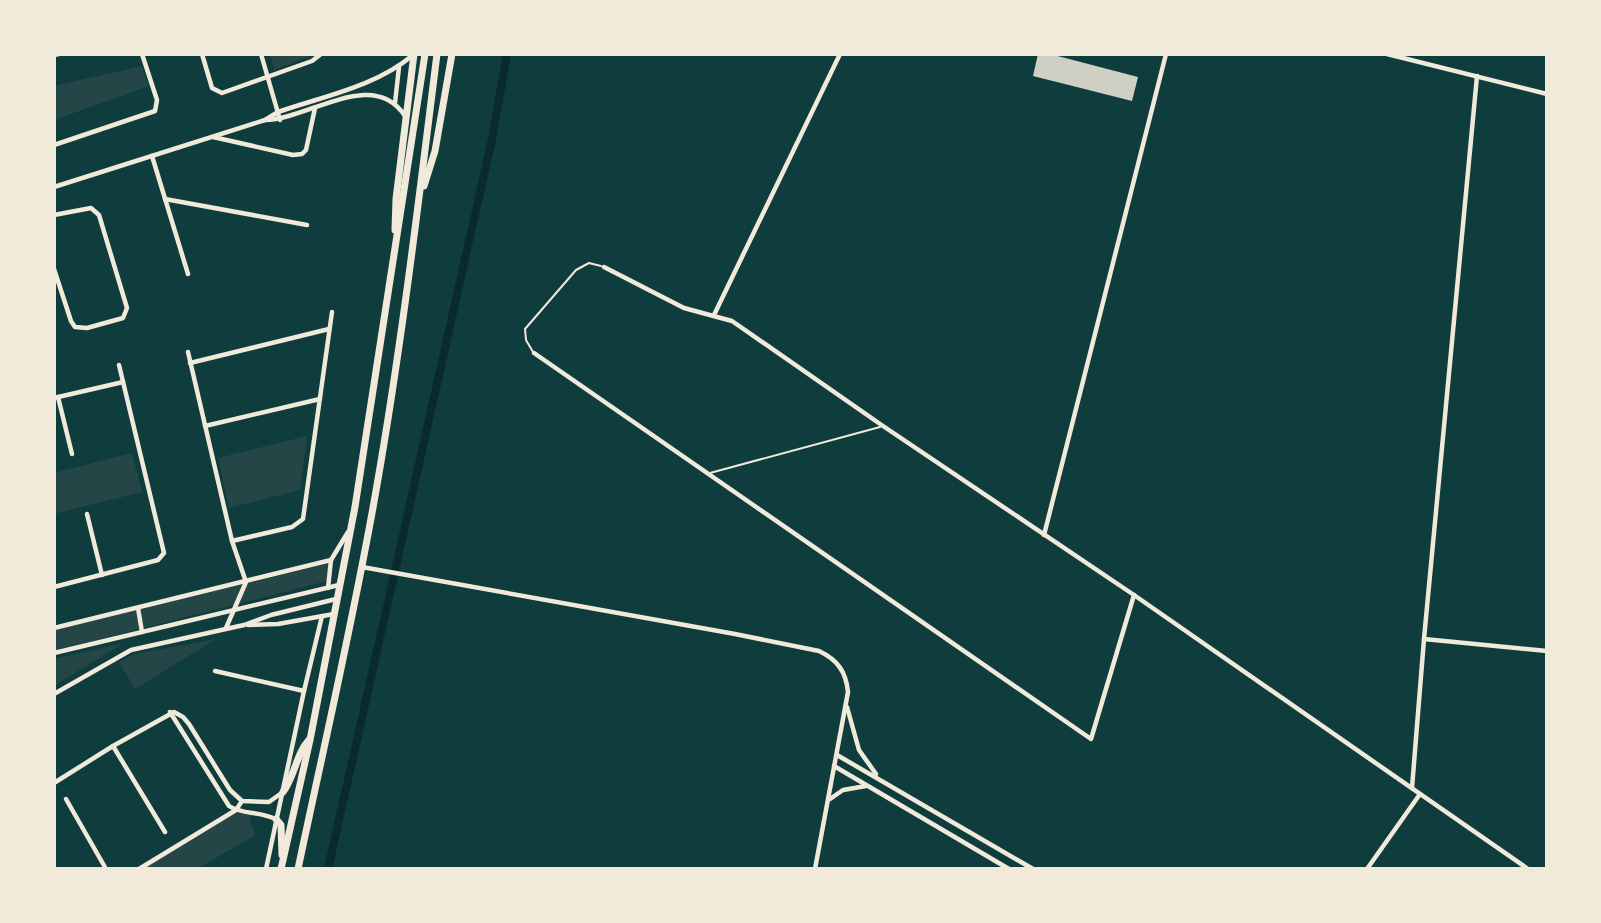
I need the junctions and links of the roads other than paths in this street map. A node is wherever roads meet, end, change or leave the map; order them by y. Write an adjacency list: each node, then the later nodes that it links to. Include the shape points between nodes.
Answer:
1 (142, 54): 23 (street, via 157,100 155,111)
2 (202, 54): 14 (street, via 216,92)
3 (261, 54): 14 (street)
4 (321, 54): 14 (street)
5 (414, 54): 12 (street); 19 (main road)
6 (425, 54): 30 (main road)
7 (437, 54): 26 (main road)
8 (452, 54): 26 (main road, via 435,151)
9 (840, 54): 35 (street)
10 (1166, 54): 50 (street)
11 (1387, 54): 13 (street)
12 (399, 66): 16 (street); 18 (street, via 367,83)
13 (1477, 76): 15 (street); 73 (street)
14 (268, 78): 18 (street)
15 (1547, 94)
16 (395, 103): 17 (street, via 368,94); 19 (street)
17 (316, 108): 21 (street); 22 (street, via 302,154)
18 (278, 112): 20 (street); 21 (street)
19 (405, 117): 30 (main road)
20 (265, 120): 21 (street); 22 (street)
21 (281, 120)
22 (212, 137): 24 (street)
23 (54, 145)
24 (152, 156): 25 (street); 27 (street)
25 (54, 187)
26 (420, 196): 53 (main road)
27 (165, 199): 29 (street); 33 (street)
28 (54, 215): 32 (street, via 91,208 99,215 127,308 123,318 75,327)
29 (307, 225)
30 (393, 266): 49 (main road)
31 (604, 267): 35 (street, via 684,309); 38 (lane, via 584,264 525,329)
32 (54, 269)
33 (188, 274)
34 (332, 312): 36 (street)
35 (714, 315): 45 (street, via 732,321)
36 (329, 329): 39 (street); 43 (street)
37 (188, 352): 39 (street)
38 (534, 353): 47 (street)
39 (190, 363): 44 (street)
40 (119, 365): 41 (street)
41 (123, 382): 42 (street); 54 (street, via 164,553 158,560)
42 (56, 398): 46 (street)
43 (320, 399): 44 (street); 51 (street, via 305,511 299,524)
44 (205, 426): 51 (street)
45 (883, 426): 47 (lane); 50 (street)
46 (72, 454)
47 (709, 473): 59 (street, via 1091,739)
48 (87, 514): 54 (street)
49 (352, 525): 52 (street); 56 (main road)
50 (1044, 535): 59 (street)
51 (232, 541): 55 (street)
52 (331, 560): 55 (street); 58 (street)
53 (362, 567): 79 (street, via 820,651 841,666 847,679); 104 (main road)
54 (102, 575): 57 (street)
55 (246, 582): 62 (street); 63 (street)
56 (340, 585): 58 (street); 60 (main road)
57 (54, 587)
58 (328, 588): 63 (street)
59 (1134, 595): 88 (street)
60 (337, 599): 61 (street); 65 (main road)
61 (303, 607): 64 (street); 67 (street)
62 (138, 608): 70 (street); 72 (street)
63 (233, 611): 71 (street); 72 (street)
64 (285, 611): 68 (street); 69 (street)
65 (334, 614): 66 (street); 81 (main road)
66 (322, 616): 67 (street); 77 (street)
67 (307, 619): 68 (street)
68 (289, 622): 69 (street)
69 (244, 625): 71 (street)
70 (54, 628)
71 (226, 628): 78 (street, via 131,650)
72 (142, 632): 75 (street)
73 (1424, 639): 74 (street); 88 (street)
74 (1547, 651)
75 (54, 653)
76 (215, 671): 77 (street)
77 (304, 691): 89 (street)
78 (54, 694)
79 (846, 704): 83 (street); 85 (street, via 859,750)
80 (170, 712): 82 (street); 93 (street, via 189,724 225,784); 94 (street, via 225,801)
81 (310, 740): 89 (main road); 98 (main road)
82 (113, 746): 86 (street); 96 (street)
83 (836, 755): 84 (street); 85 (street)
84 (834, 766): 87 (street); 92 (street)
85 (879, 778): 97 (street)
86 (54, 783)
87 (867, 786): 92 (street, via 850,787); 99 (street)
88 (1412, 788): 90 (street)
89 (283, 792): 93 (street, via 269,802); 95 (street)
90 (1420, 794): 107 (street); 108 (street)
91 (66, 799): 100 (street)
92 (829, 800): 105 (street)
93 (242, 801): 94 (street)
94 (236, 810): 95 (street); 101 (street)
95 (276, 819): 98 (main road, via 281,825); 102 (street)
96 (164, 832)
97 (1012, 856): 99 (street); 106 (street)
98 (284, 860): 103 (main road)
99 (1007, 867)
100 (106, 869)
101 (139, 869)
102 (267, 869)
103 (281, 869)
104 (298, 869)
105 (815, 869)
106 (1033, 869)
107 (1367, 869)
108 (1528, 869)

